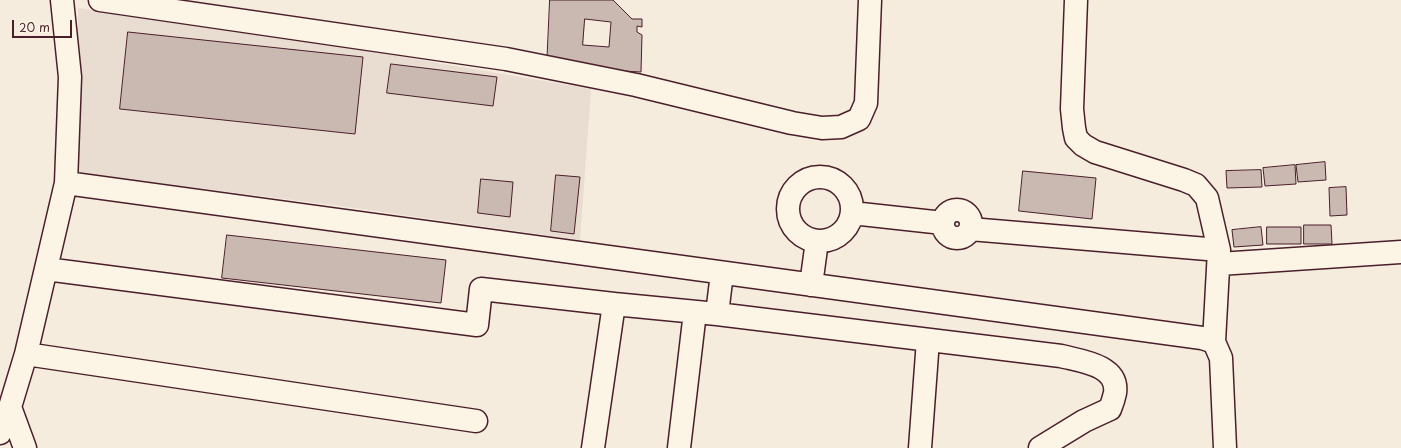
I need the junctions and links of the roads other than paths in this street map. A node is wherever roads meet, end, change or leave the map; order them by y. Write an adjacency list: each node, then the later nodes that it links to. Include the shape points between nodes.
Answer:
1 (62, 0): 5 (street, via 70,77)
2 (100, 0): 3 (street, via 506,59 636,85 822,128 841,127 859,119 866,104)
3 (870, 0)
4 (1076, 0): 9 (street, via 1072,109 1076,138 1095,152 1196,185 1207,198)
5 (66, 183): 10 (street); 11 (street)
6 (852, 213): 7 (street, via 840,234); 7 (street, via 848,193 842,185 824,178 804,181 791,196 789,216 799,233); 9 (street, via 943,223 947,233 952,237 963,236 970,229)
7 (817, 241): 12 (street)
8 (1401, 252): 9 (street)
9 (1219, 257): 17 (street)
10 (46, 269): 13 (street, via 477,325 481,289); 18 (street)
11 (722, 273): 12 (street); 15 (street)
12 (811, 285): 17 (street, via 1150,330)
13 (614, 304): 14 (street); 23 (street)
14 (695, 312): 15 (street); 24 (street)
15 (717, 314): 16 (street)
16 (928, 340): 25 (street); 26 (street, via 1061,356 1100,367 1113,377 1116,393 1110,408)
17 (1214, 342): 27 (street, via 1221,358)
18 (26, 354): 19 (street); 20 (street)
19 (10, 407): 21 (street); 22 (street)
20 (476, 421)
21 (0, 434)
22 (26, 448)
23 (593, 448)
24 (679, 448)
25 (920, 448)
26 (1040, 448)
27 (1225, 448)

